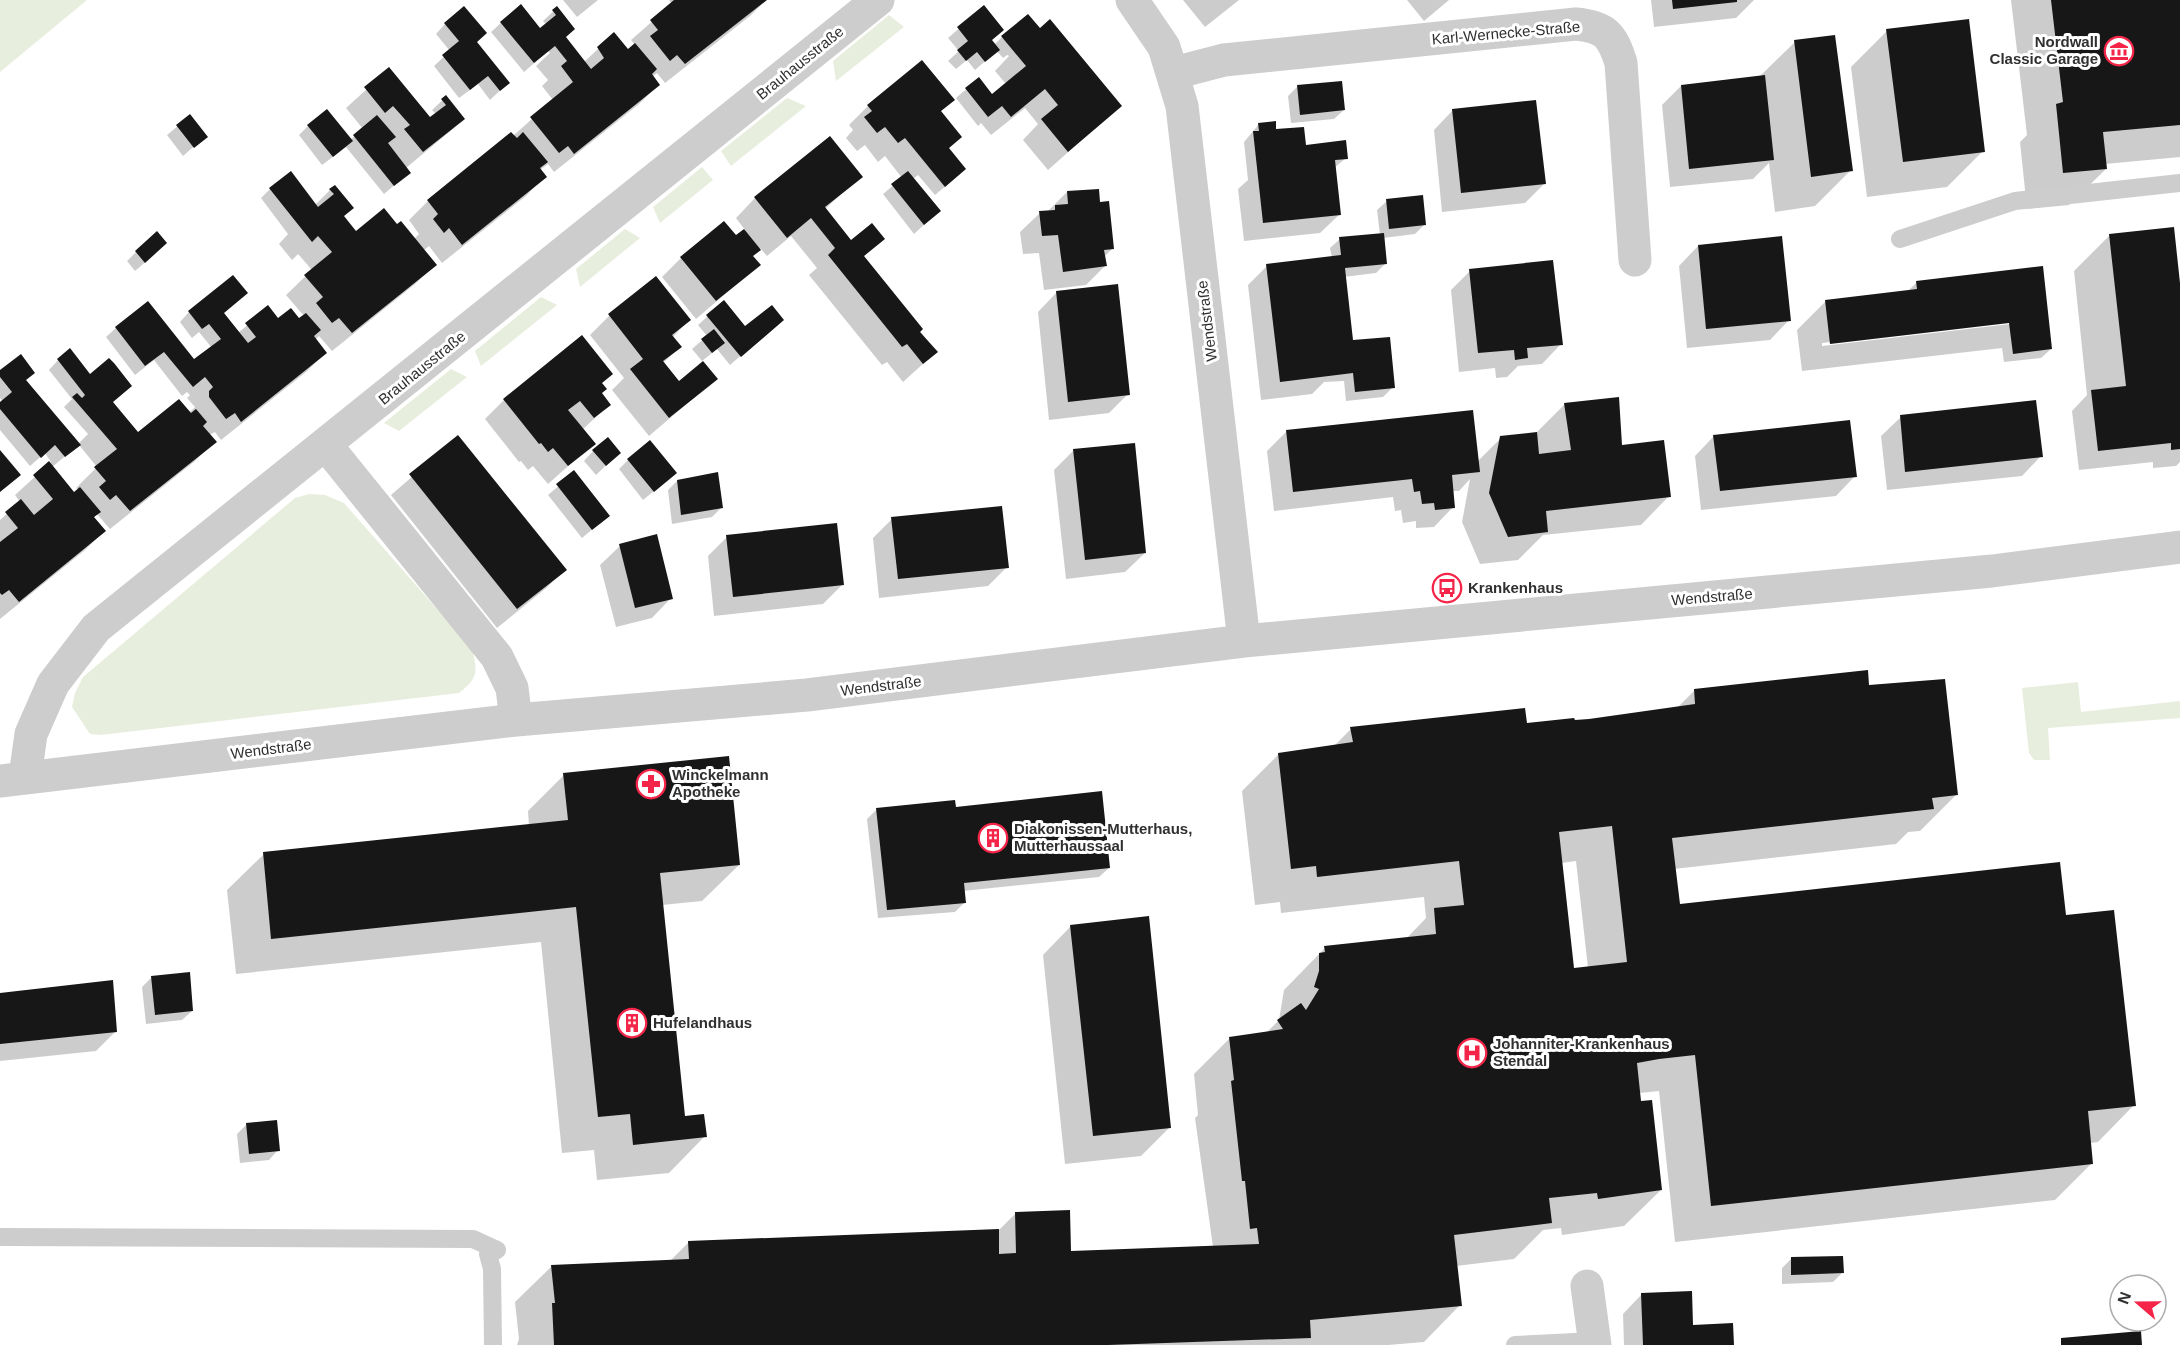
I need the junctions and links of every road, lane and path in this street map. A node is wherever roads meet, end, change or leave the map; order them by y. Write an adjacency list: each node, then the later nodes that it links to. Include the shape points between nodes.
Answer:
1 (878, 0): 7 (street, Brauhausstraße)
2 (1132, 0): 3 (street, via 1164,47)
3 (1174, 73): 6 (street, Karl-Wernecke-Straße, via 1224,60 1576,24 1596,26 1614,41 1621,63); 9 (street, Wendstraße, via 1187,142)
4 (2180, 183): 5 (lane, via 2015,201)
5 (1900, 238)
6 (1635, 260)
7 (326, 445): 10 (street, via 497,657 512,688); 11 (street, Brauhausstraße, via 96,628 53,684)
8 (2180, 547): 9 (street, Wendstraße, via 1992,571)
9 (1244, 641): 10 (street, Wendstraße, via 807,695)
10 (516, 720): 11 (street, Wendstraße)
11 (13, 779)
12 (0, 1237): 15 (lane, via 473,1239 497,1250 488,1254 492,1269)
13 (1587, 1286): 14 (street)
14 (1595, 1343): 16 (lane)
15 (493, 1345)
16 (1515, 1345)

